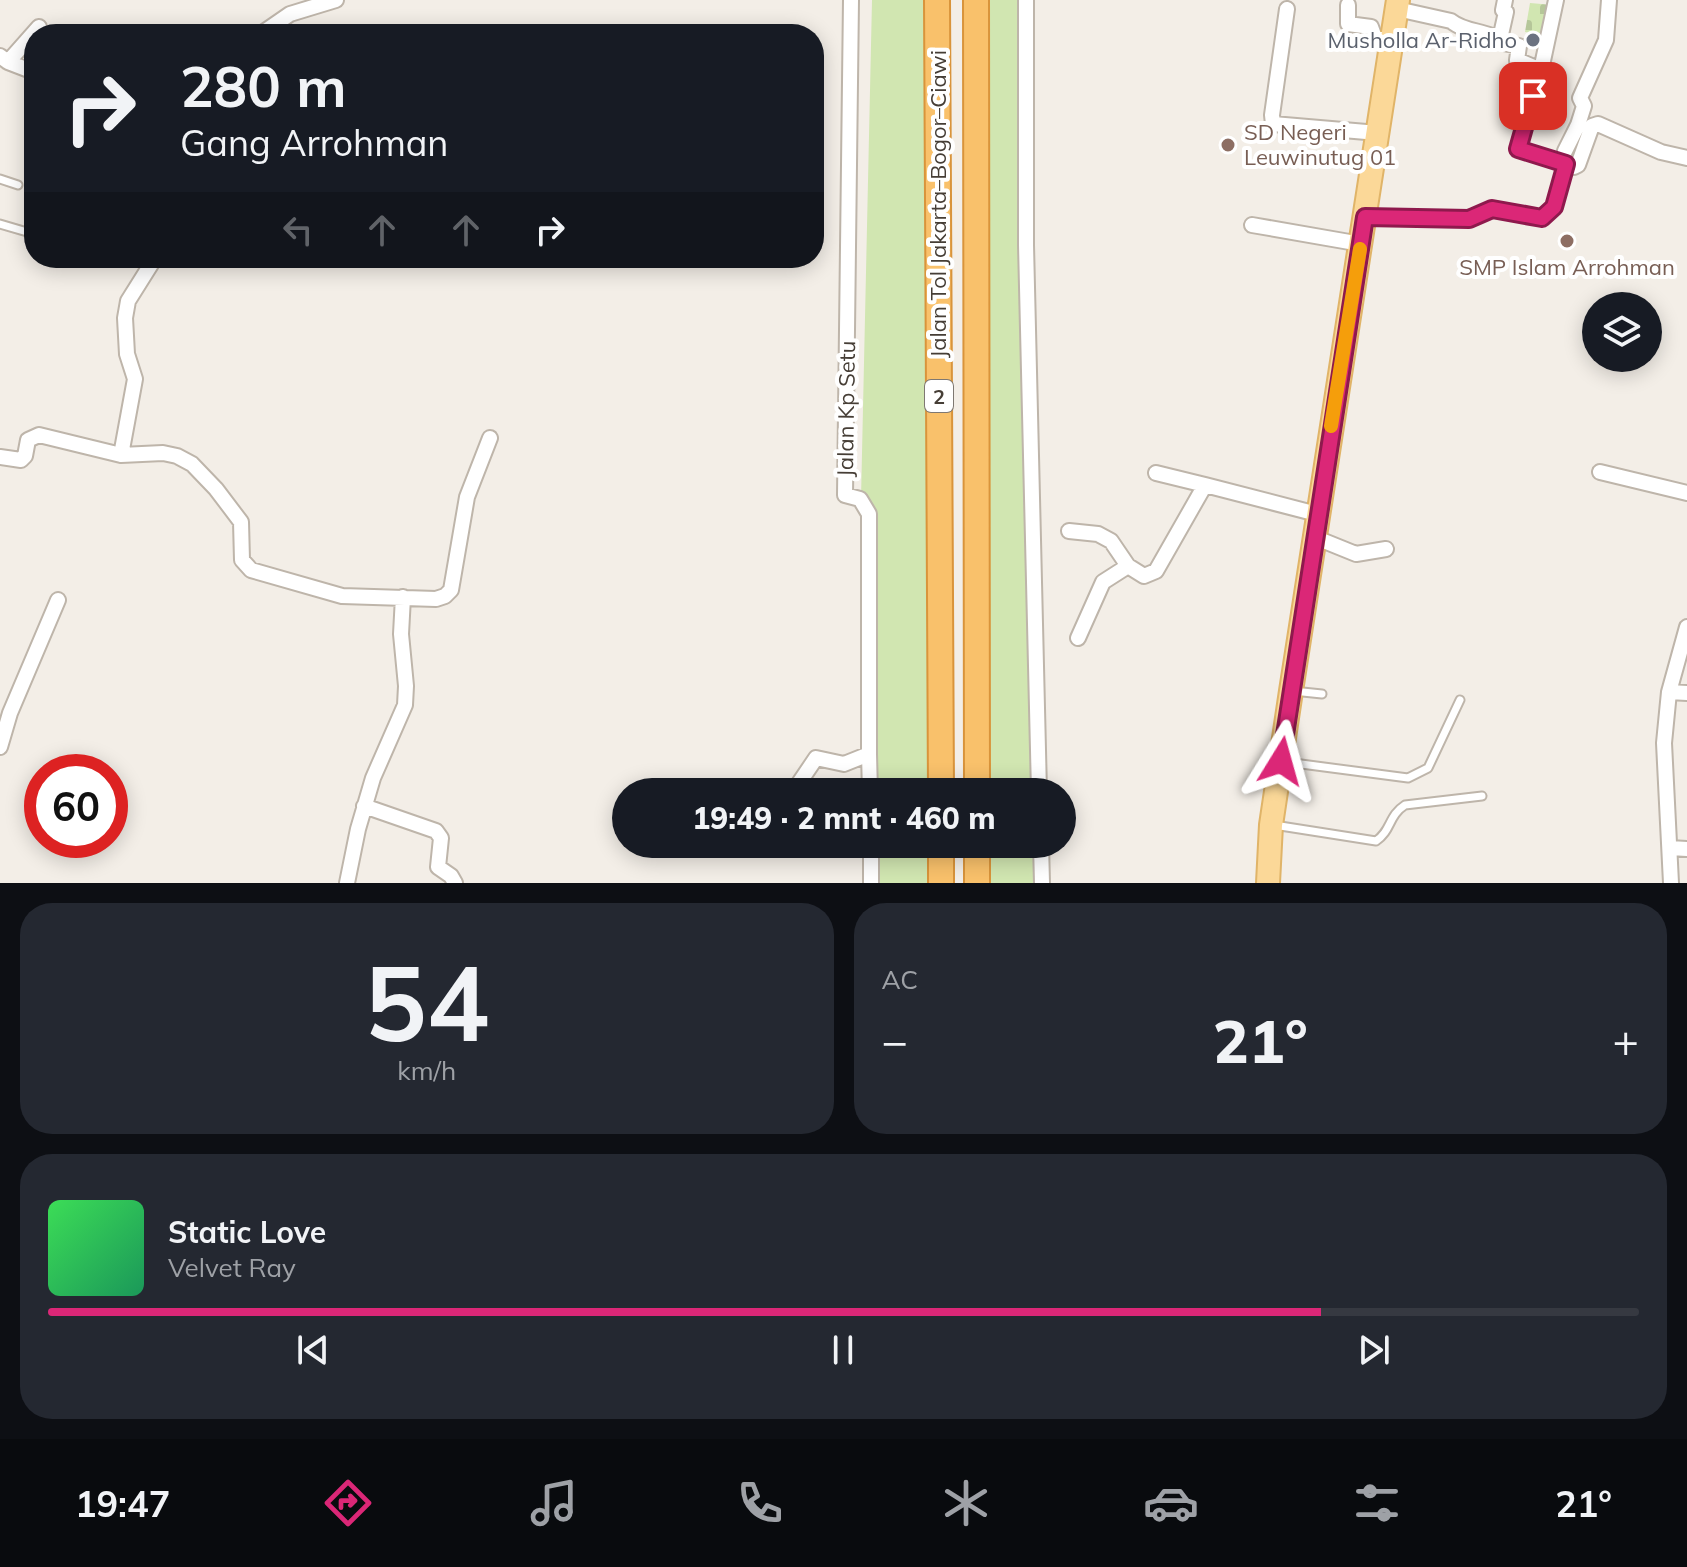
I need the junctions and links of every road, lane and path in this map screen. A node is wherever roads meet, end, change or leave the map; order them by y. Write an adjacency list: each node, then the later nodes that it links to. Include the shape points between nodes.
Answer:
1 (336, 0): 12 (street)
2 (851, 0): 52 (street, Jalan Kp Setu, via 845,495 860,499 869,514)
3 (937, 0): 56 (highway, Jalan Tol Jakarta–Bogor–Ciawi / 2)
4 (976, 0): 57 (highway, Jalan Tol Jakarta–Bogor–Ciawi / 2)
5 (1026, 0): 58 (street)
6 (1505, 0): 13 (street)
7 (1556, 0): 18 (street)
8 (1609, 0): 20 (street, via 1606,40 1583,86 1584,106)
9 (1398, 4): 13 (street); 15 (main road)
10 (1348, 5): 15 (street, via 1348,24 1371,27 1375,38)
11 (1287, 9): 19 (street, via 1273,124)
12 (276, 24)
13 (1500, 39): 18 (street, via 1519,46 1517,60)
14 (24, 41): 16 (street)
15 (1391, 41): 19 (main road)
16 (4, 59): 17 (street)
17 (24, 68)
18 (1541, 70): 20 (street, via 1518,149)
19 (1378, 133): 24 (main road)
20 (1566, 157): 21 (street, via 1578,165 1592,126 1598,124); 24 (street, via 1554,207 1542,218 1492,209 1469,219)
21 (1687, 158)
22 (0, 179): 23 (lane)
23 (18, 185)
24 (1365, 217): 28 (main road)
25 (0, 224): 27 (lane)
26 (1252, 225): 28 (street)
27 (24, 231)
28 (1361, 244): 37 (main road)
29 (149, 268): 31 (street, via 127,309 127,354 135,379)
30 (490, 438): 42 (street, via 467,497 451,590 436,599)
31 (121, 455): 32 (street, via 39,435 28,440 21,460); 42 (street, via 163,453 192,464 241,522 242,560 251,570 342,596)
32 (0, 457)
33 (1600, 472): 36 (street)
34 (1156, 473): 35 (street)
35 (1205, 485): 37 (street); 41 (street, via 1156,571 1144,576)
36 (1687, 493)
37 (1317, 514): 39 (main road)
38 (1069, 531): 41 (street, via 1111,541)
39 (1314, 537): 40 (street, via 1356,554); 46 (main road)
40 (1386, 549)
41 (1128, 566): 45 (street, via 1103,582)
42 (403, 597): 60 (street, via 407,695)
43 (58, 600): 51 (street)
44 (1687, 627): 47 (street)
45 (1078, 638)
46 (1291, 691): 49 (lane); 53 (main road)
47 (1669, 692): 48 (street); 62 (street, via 1664,743)
48 (1687, 693)
49 (1322, 694)
50 (1460, 700): 53 (lane, via 1428,768 1418,775 1408,778)
51 (0, 747)
52 (869, 754): 54 (street, via 844,764 816,758); 55 (street)
53 (1281, 761): 61 (main road)
54 (802, 778)
55 (870, 778)
56 (941, 778)
57 (977, 778)
58 (1039, 778)
59 (1482, 796): 61 (lane, via 1405,805 1394,812 1386,834 1376,841)
60 (364, 806): 68 (street); 69 (street, via 440,834 438,867)
61 (1271, 825): 74 (main road)
62 (1670, 848): 63 (street); 75 (street)
63 (1687, 849)
64 (871, 858): 70 (street)
65 (941, 858): 71 (highway)
66 (977, 858): 72 (highway)
67 (1041, 858): 73 (street)
68 (347, 883)
69 (455, 883)
70 (871, 883)
71 (941, 883)
72 (977, 883)
73 (1042, 883)
74 (1268, 883)
75 (1671, 883)

